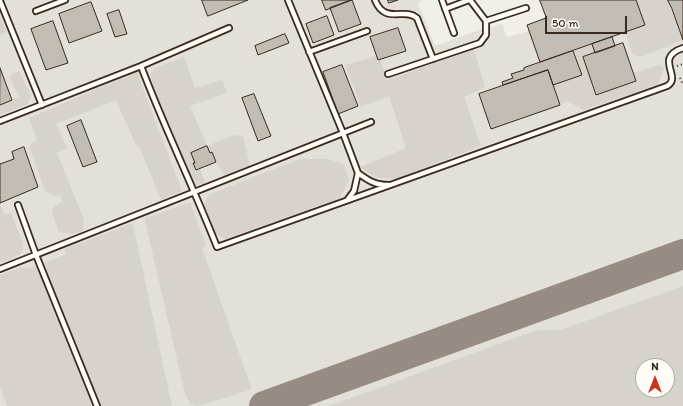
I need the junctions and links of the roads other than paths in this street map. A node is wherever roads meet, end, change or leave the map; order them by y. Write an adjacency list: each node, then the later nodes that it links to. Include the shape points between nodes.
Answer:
1 (65, 0): 9 (lane)
2 (288, 0): 15 (lane)
3 (375, 0): 16 (lane, via 386,13 408,14 417,18)
4 (442, 0): 8 (lane)
5 (470, 0): 8 (lane); 10 (lane)
6 (0, 1): 19 (lane)
7 (526, 8): 10 (lane)
8 (446, 9): 13 (lane)
9 (36, 11)
10 (486, 21): 16 (lane, via 486,35 480,43)
11 (229, 28): 17 (lane)
12 (367, 31): 15 (lane)
13 (454, 33)
14 (683, 48): 24 (lane, via 675,50 670,55 670,85)
15 (309, 52): 22 (lane)
16 (433, 59): 18 (lane)
17 (141, 66): 19 (lane); 25 (lane)
18 (388, 74)
19 (42, 105): 20 (lane)
20 (0, 121)
21 (371, 122): 22 (lane)
22 (344, 133): 23 (lane); 25 (lane)
23 (358, 173): 24 (lane, via 379,185); 26 (lane, via 354,191)
24 (394, 185): 26 (lane)
25 (195, 192): 26 (lane, via 217,248); 28 (lane)
26 (347, 201)
27 (18, 205): 28 (lane)
28 (36, 255): 29 (lane); 30 (lane)
29 (0, 269)
30 (97, 406)

